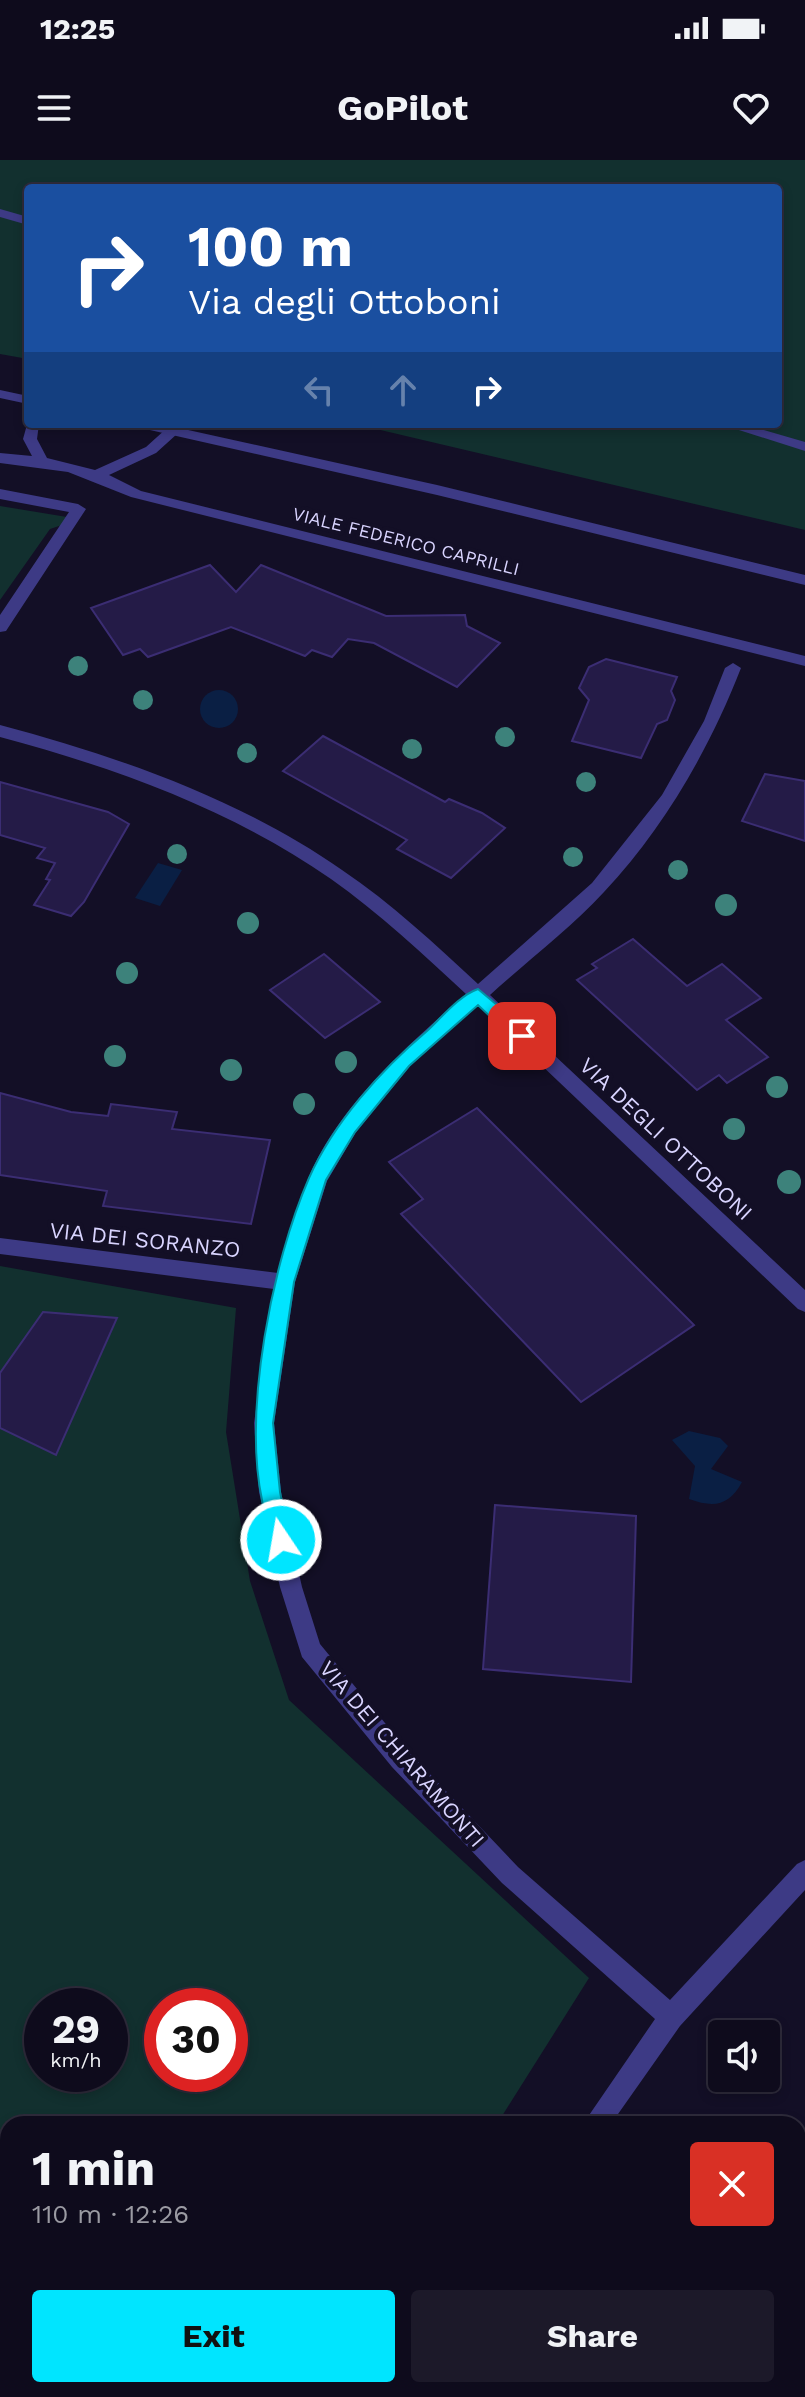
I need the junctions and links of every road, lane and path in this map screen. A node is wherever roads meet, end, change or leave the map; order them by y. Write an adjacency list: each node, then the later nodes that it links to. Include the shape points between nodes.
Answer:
1 (0, 213): 2 (street)
2 (24, 220)
3 (0, 394): 4 (street)
4 (24, 399)
5 (31, 428): 11 (street, via 30,439)
6 (159, 428): 8 (street)
7 (741, 428): 9 (street)
8 (172, 431): 12 (street, via 151,450); 14 (street)
9 (805, 447)
10 (0, 458): 11 (street, VIALE FEDERICO CAPRILLI)
11 (41, 460): 12 (street, VIALE FEDERICO CAPRILLI)
12 (99, 474): 16 (street, VIALE FEDERICO CAPRILLI, via 136,494)
13 (0, 494): 15 (street, via 78,509)
14 (805, 580)
15 (0, 627)
16 (805, 661)
17 (733, 668): 19 (street, VIA DEI CHIARAMONTI, via 712,721 660,811 598,888)
18 (0, 731): 19 (street, VIA DEGLI OTTOBONI, via 133,771 252,824 361,893)
19 (478, 995): 21 (street, VIA DEI CHIARAMONTI, via 403,1061 349,1127 318,1179); 22 (street, VIA DEGLI OTTOBONI)
20 (0, 1246): 21 (street, VIA DEI SORANZO)
21 (285, 1282): 24 (street, VIA DEI CHIARAMONTI, via 264,1423 273,1506 310,1650 400,1759 510,1875)
22 (805, 1303)
23 (805, 1872): 24 (street)
24 (671, 2017): 25 (street)
25 (602, 2116)

